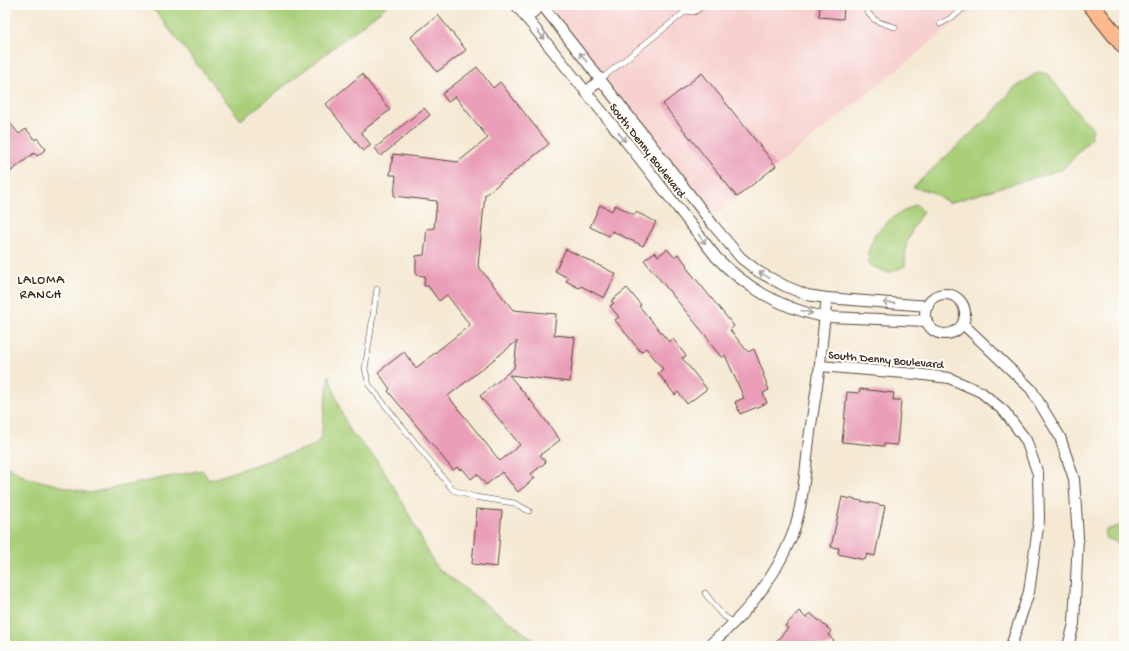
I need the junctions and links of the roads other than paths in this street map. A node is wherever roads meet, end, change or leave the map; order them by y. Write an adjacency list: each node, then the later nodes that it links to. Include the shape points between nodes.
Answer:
1 (516, 5): 9 (street, South Denny Boulevard)
2 (542, 5): 9 (street, South Denny Boulevard); 13 (street, South Denny Boulevard, one-way to 2)
3 (683, 5): 8 (lane)
4 (704, 5): 8 (lane, via 694,12)
5 (865, 5): 11 (lane, via 867,13 877,22)
6 (966, 5): 10 (lane, via 952,18)
7 (1091, 5): 12 (main road)
8 (686, 12): 13 (lane)
9 (526, 18): 14 (street, South Denny Boulevard, one-way to 14)
10 (940, 24)
11 (895, 27)
12 (1124, 46)
13 (601, 79): 14 (street); 16 (street, South Denny Boulevard, one-way to 13, via 806,295 785,286 759,272 741,258)
14 (586, 92): 18 (street, South Denny Boulevard, one-way to 18, via 729,271 774,300)
15 (377, 289): 22 (lane, via 364,368 369,385 453,490 475,497 514,503)
16 (827, 298): 17 (street, South Denny Boulevard, one-way to 16); 18 (street, South Denny Boulevard)
17 (928, 306): 19 (street); 20 (street, via 931,300 943,295 955,297 964,306)
18 (825, 316): 19 (street, South Denny Boulevard); 21 (street, South Denny Boulevard)
19 (927, 321): 20 (street, via 933,330 944,334 951,334)
20 (963, 324): 27 (street, via 1031,389 1060,437 1074,479 1078,537 1074,624)
21 (820, 366): 24 (street, South Denny Boulevard, via 804,483 791,538 759,595); 26 (street, South Denny Boulevard, via 949,378 981,392 1004,411 1026,440 1038,474 1038,520 1029,592)
22 (529, 511)
23 (705, 593): 24 (lane, via 721,614)
24 (734, 623): 25 (street, South Denny Boulevard)
25 (708, 646)
26 (1011, 646)
27 (1068, 646)

